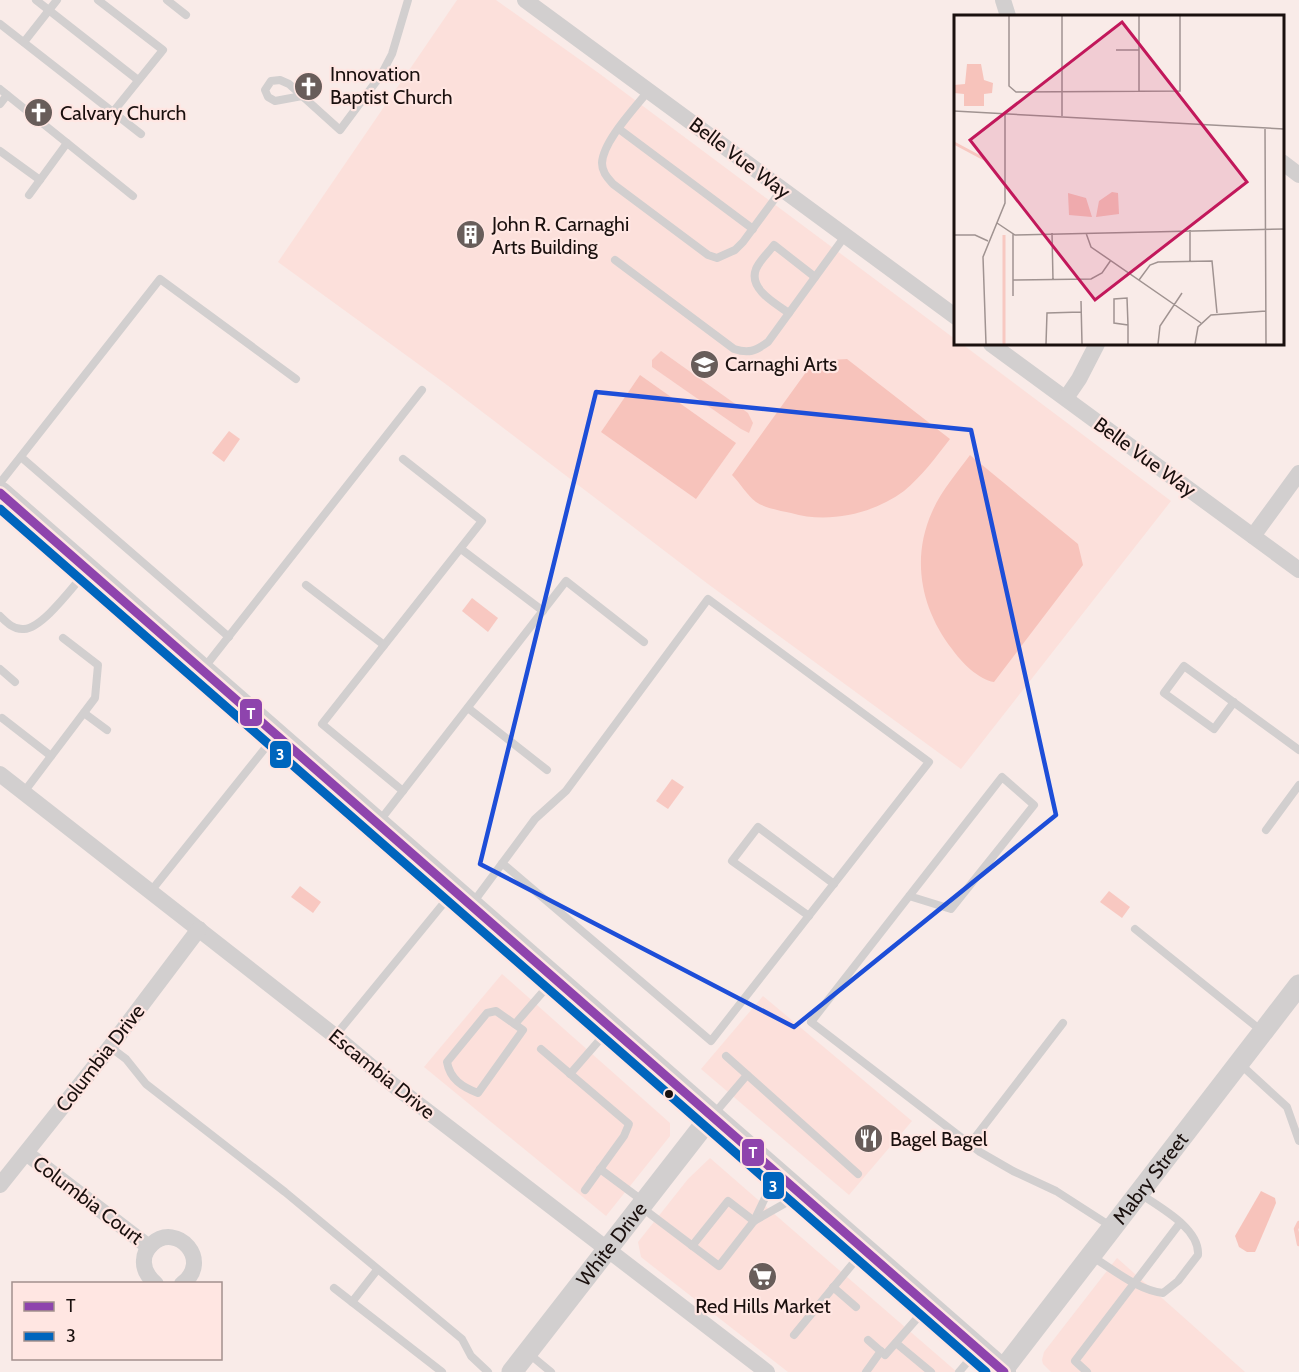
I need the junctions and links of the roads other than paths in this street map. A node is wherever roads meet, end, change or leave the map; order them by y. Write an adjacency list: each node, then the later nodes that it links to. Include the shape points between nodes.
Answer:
1 (36, 0): 8 (lane)
2 (57, 0): 8 (lane)
3 (98, 0): 13 (lane, via 163,50)
4 (167, 0): 9 (lane)
5 (408, 0): 16 (lane, via 392,54 340,130)
6 (525, 0): 14 (street, Belle Vue Way)
7 (1003, 0): 10 (street)
8 (49, 10): 12 (lane); 13 (lane)
9 (186, 15)
10 (1008, 15)
11 (0, 24): 12 (lane)
12 (24, 42): 18 (lane)
13 (138, 80): 18 (lane)
14 (649, 90): 19 (lane); 26 (street, Belle Vue Way)
15 (4, 92): 17 (lane); 21 (lane)
16 (302, 96)
17 (0, 104)
18 (113, 112): 20 (lane)
19 (619, 129): 29 (lane); 29 (lane, via 606,147 602,165 605,174 708,255 717,258 735,250)
20 (141, 134)
21 (67, 143): 25 (lane); 28 (lane)
22 (0, 151): 25 (lane)
23 (1284, 164): 24 (street)
24 (1299, 175)
25 (40, 180): 27 (lane)
26 (782, 189): 29 (lane); 30 (street, Belle Vue Way)
27 (28, 195)
28 (133, 196)
29 (753, 229)
30 (845, 236): 32 (lane); 34 (street, Belle Vue Way)
31 (615, 260): 33 (lane, via 734,349 756,351 768,342)
32 (815, 277): 33 (lane); 33 (lane, via 774,245 756,269 755,280 761,292)
33 (789, 313)
34 (954, 316)
35 (993, 345): 39 (street, Belle Vue Way)
36 (1095, 345): 39 (street)
37 (296, 379): 40 (lane, via 160,279)
38 (422, 390): 52 (lane)
39 (1066, 398): 45 (street, Belle Vue Way)
40 (21, 457): 43 (lane); 52 (lane)
41 (402, 459): 46 (lane, via 482,521)
42 (1299, 473): 45 (street)
43 (0, 483)
44 (0, 493): 47 (main road)
45 (1252, 536): 48 (street, Belle Vue Way)
46 (461, 549): 50 (lane); 55 (lane)
47 (88, 569): 51 (lane, via 32,627 11,626); 57 (main road)
48 (1299, 570)
49 (306, 585): 55 (lane)
50 (543, 611): 54 (lane, via 566,581); 60 (lane)
51 (0, 616)
52 (228, 637): 57 (lane)
53 (63, 638): 61 (lane, via 98,665 95,698)
54 (644, 642)
55 (384, 645): 70 (lane, via 322,724)
56 (0, 669): 58 (lane)
57 (203, 670): 64 (main road)
58 (15, 682)
59 (1234, 702): 59 (lane, via 1214,729 1164,693 1184,666); 65 (lane)
60 (468, 708): 67 (lane); 70 (lane)
61 (84, 713): 63 (lane); 66 (lane)
62 (2, 718): 66 (lane)
63 (107, 730)
64 (276, 734): 72 (main road); 76 (lane)
65 (1299, 750)
66 (51, 756): 71 (lane)
67 (547, 770)
68 (0, 774): 71 (street, Escambia Drive)
69 (1299, 785): 73 (lane)
70 (403, 791): 72 (lane)
71 (24, 792): 76 (street, Escambia Drive)
72 (378, 824): 78 (main road)
73 (1266, 830)
74 (502, 863): 75 (lane, via 535,819 566,791 708,598 929,762); 78 (lane); 79 (lane, via 711,1041)
75 (834, 884): 79 (lane); 79 (lane, via 758,827 732,861)
76 (151, 891): 81 (street, Escambia Drive)
77 (909, 896): 77 (lane, via 951,909 1034,805 1002,777); 97 (lane, via 811,1022)
78 (462, 898): 82 (main road); 88 (lane)
79 (809, 916)
80 (1135, 928): 87 (lane)
81 (199, 929): 88 (street, Escambia Drive); 89 (street, Columbia Drive)
82 (554, 978): 85 (lane); 86 (main road)
83 (1299, 985): 87 (street, Mabry Street)
84 (1062, 1023): 97 (lane)
85 (515, 1024): 85 (lane, via 496,1011 487,1013 447,1062 453,1079 478,1093 523,1030)
86 (610, 1028): 93 (lane); 95 (main road)
87 (1263, 1032): 92 (street, Mabry Street)
88 (335, 1036): 112 (street, Escambia Drive)
89 (110, 1047): 98 (street, Columbia Drive); 115 (lane, via 126,1059 146,1084 285,1192)
90 (541, 1049): 93 (lane)
91 (726, 1056): 94 (lane)
92 (1239, 1063): 96 (lane, via 1287,1107); 104 (street, Mabry Street)
93 (570, 1074): 99 (lane, via 629,1124)
94 (747, 1075): 95 (lane); 101 (lane)
95 (711, 1116): 100 (main road); 106 (street, White Drive)
96 (1299, 1141)
97 (970, 1144): 109 (lane)
98 (26, 1153): 102 (street, Columbia Drive); 110 (street, Columbia Court)
99 (600, 1169): 103 (lane); 106 (lane)
100 (777, 1174): 105 (main road); 107 (lane)
101 (858, 1174)
102 (0, 1185)
103 (585, 1190)
104 (1139, 1193): 108 (lane); 109 (street, Mabry Street)
105 (801, 1194): 107 (lane); 113 (main road)
106 (643, 1205): 111 (lane); 112 (street, White Drive)
107 (754, 1221): 111 (lane, via 728,1201); 111 (lane, via 719,1266)
108 (1180, 1223): 118 (lane); 118 (lane, via 1196,1238 1198,1255 1178,1281 1162,1293)
109 (1113, 1227): 114 (street, Mabry Street)
110 (149, 1246): 116 (street, Columbia Court, via 145,1269); 117 (street, Columbia Court, via 164,1237 188,1245 194,1261)
111 (692, 1246)
112 (608, 1250): 129 (street, White Drive); 135 (street, Escambia Drive)
113 (864, 1250): 119 (lane); 122 (main road)
114 (1091, 1256): 118 (lane); 130 (street, Mabry Street)
115 (377, 1270): 121 (lane); 132 (lane, via 462,1339 471,1356)
116 (154, 1282)
117 (184, 1282)
118 (1135, 1283): 139 (lane, via 1075,1361)
119 (833, 1287): 123 (lane); 124 (lane)
120 (334, 1288): 121 (lane)
121 (352, 1302): 131 (lane)
122 (928, 1306): 126 (lane); 127 (main road)
123 (856, 1307)
124 (794, 1335)
125 (868, 1340): 128 (lane)
126 (896, 1343): 128 (lane, via 885,1355); 137 (lane)
127 (978, 1350): 130 (main road); 138 (lane)
128 (881, 1351): 136 (lane)
129 (527, 1353): 133 (street, White Drive); 134 (lane)
130 (1003, 1371)
131 (442, 1372)
132 (488, 1372)
133 (512, 1372)
134 (551, 1372)
135 (767, 1372)
136 (866, 1372)
137 (931, 1372)
138 (959, 1372)
139 (1087, 1372)

